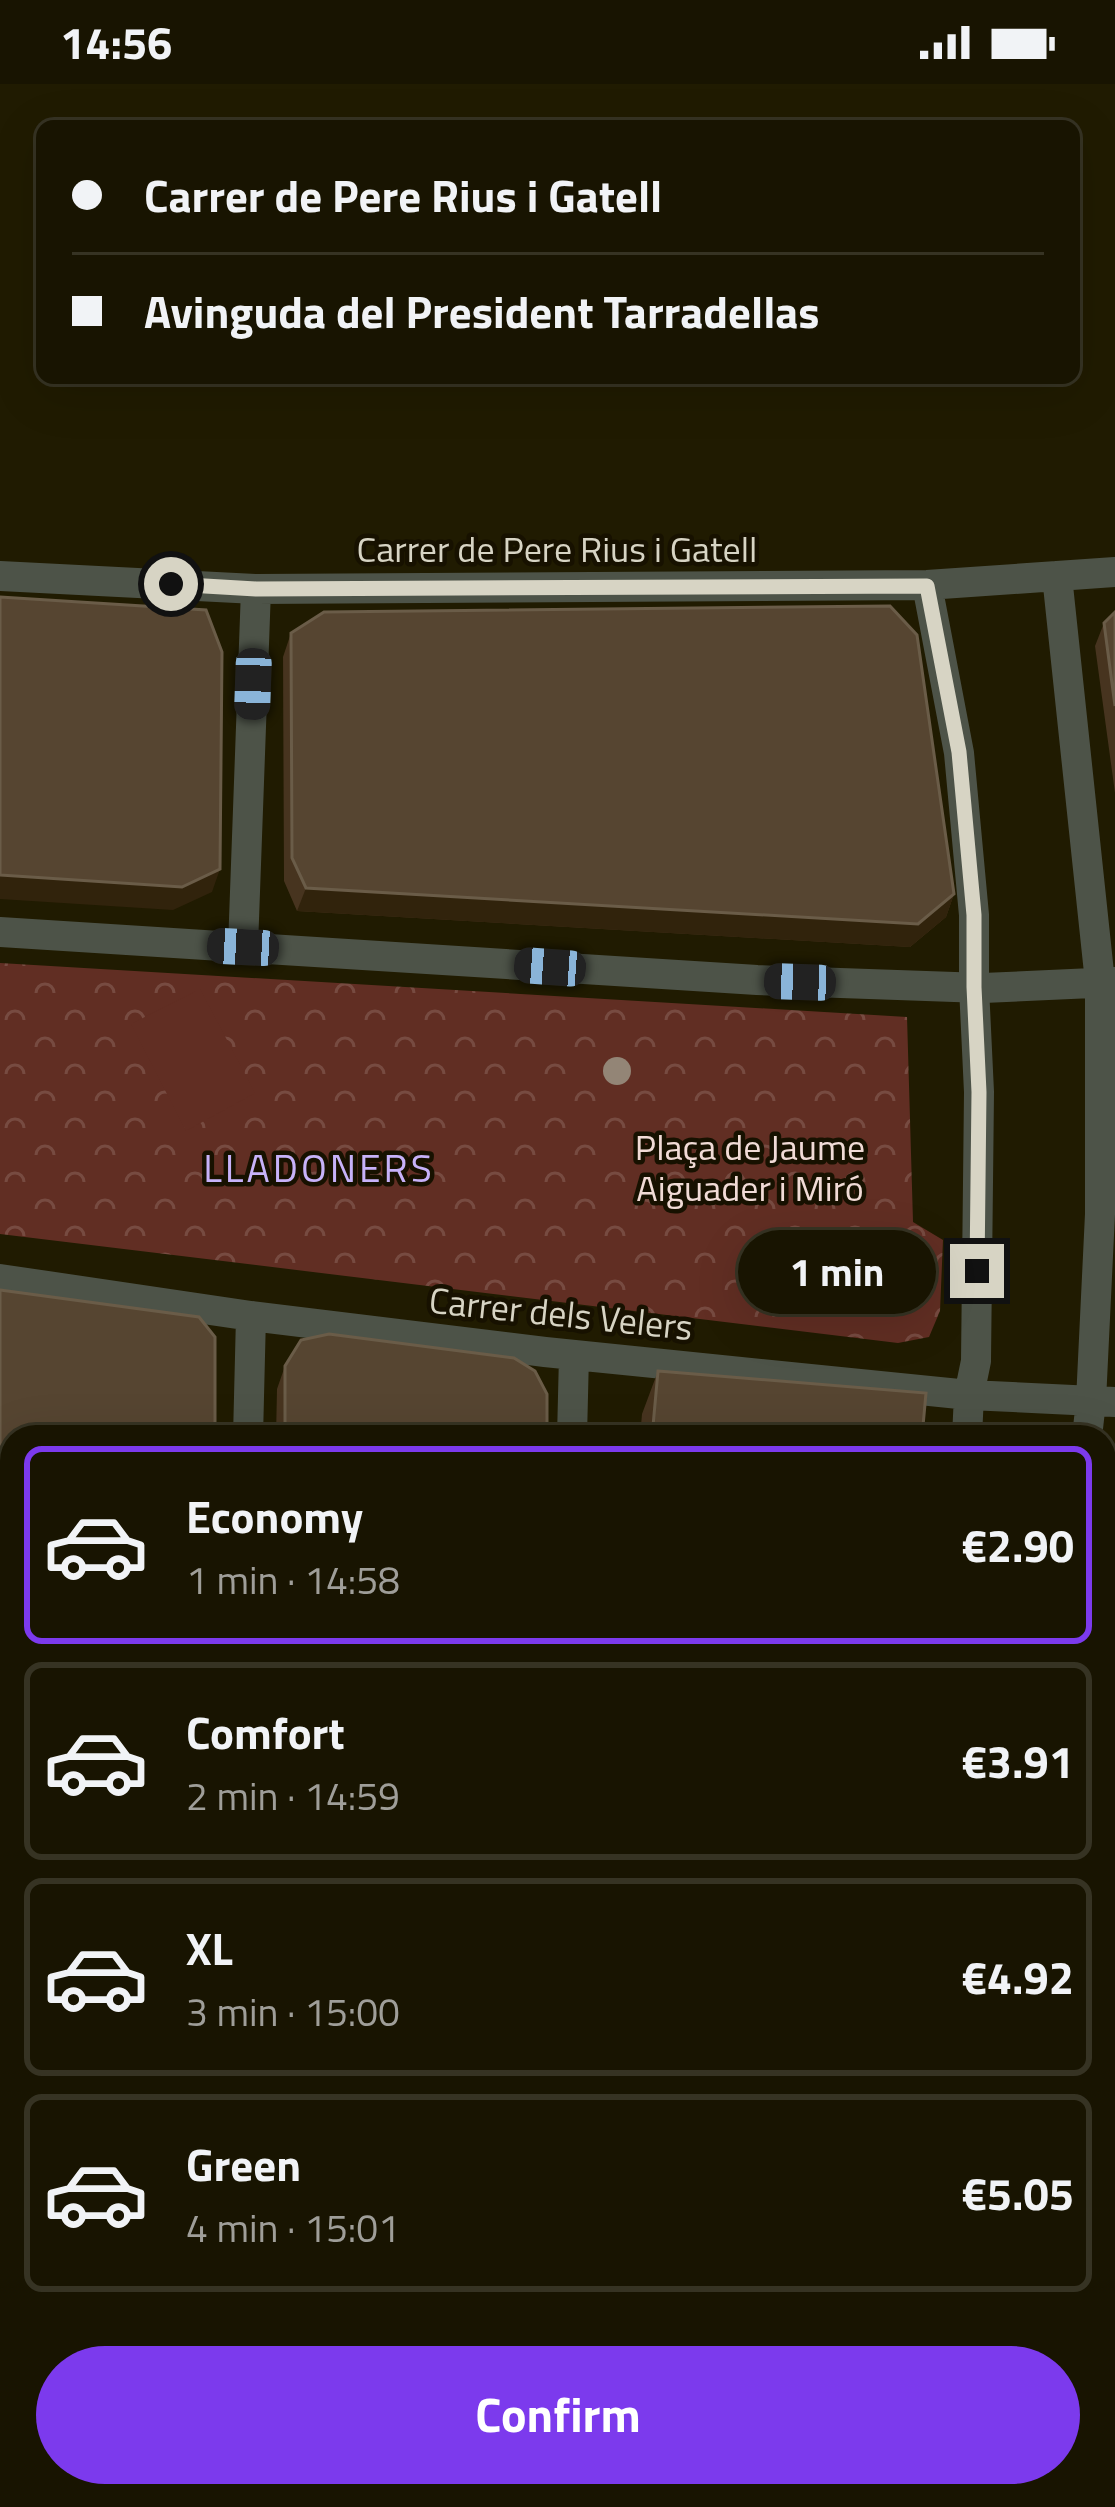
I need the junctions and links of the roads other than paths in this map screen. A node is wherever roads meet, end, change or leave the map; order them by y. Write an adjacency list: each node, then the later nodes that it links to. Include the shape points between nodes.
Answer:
1 (1115, 572): 3 (street, Carrer de Pere Rius i Gatell)
2 (0, 576): 5 (street, Carrer de Pere Rius i Gatell)
3 (1057, 576): 4 (street, Carrer de Pere Rius i Gatell); 8 (street)
4 (927, 586): 5 (street, Carrer de Pere Rius i Gatell); 9 (street, via 959,752)
5 (256, 589): 7 (street)
6 (0, 932): 7 (street)
7 (243, 947): 9 (street)
8 (1107, 982): 9 (street); 14 (street)
9 (974, 987): 13 (street, via 979,1159)
10 (0, 1279): 11 (street, Carrer dels Velers)
11 (251, 1316): 12 (street, Carrer dels Velers); 15 (street)
12 (574, 1355): 13 (street, Carrer dels Velers); 16 (street)
13 (969, 1395): 14 (street, Carrer dels Velers); 17 (street)
14 (1103, 1402)
15 (248, 1425)
16 (572, 1425)
17 (968, 1425)

